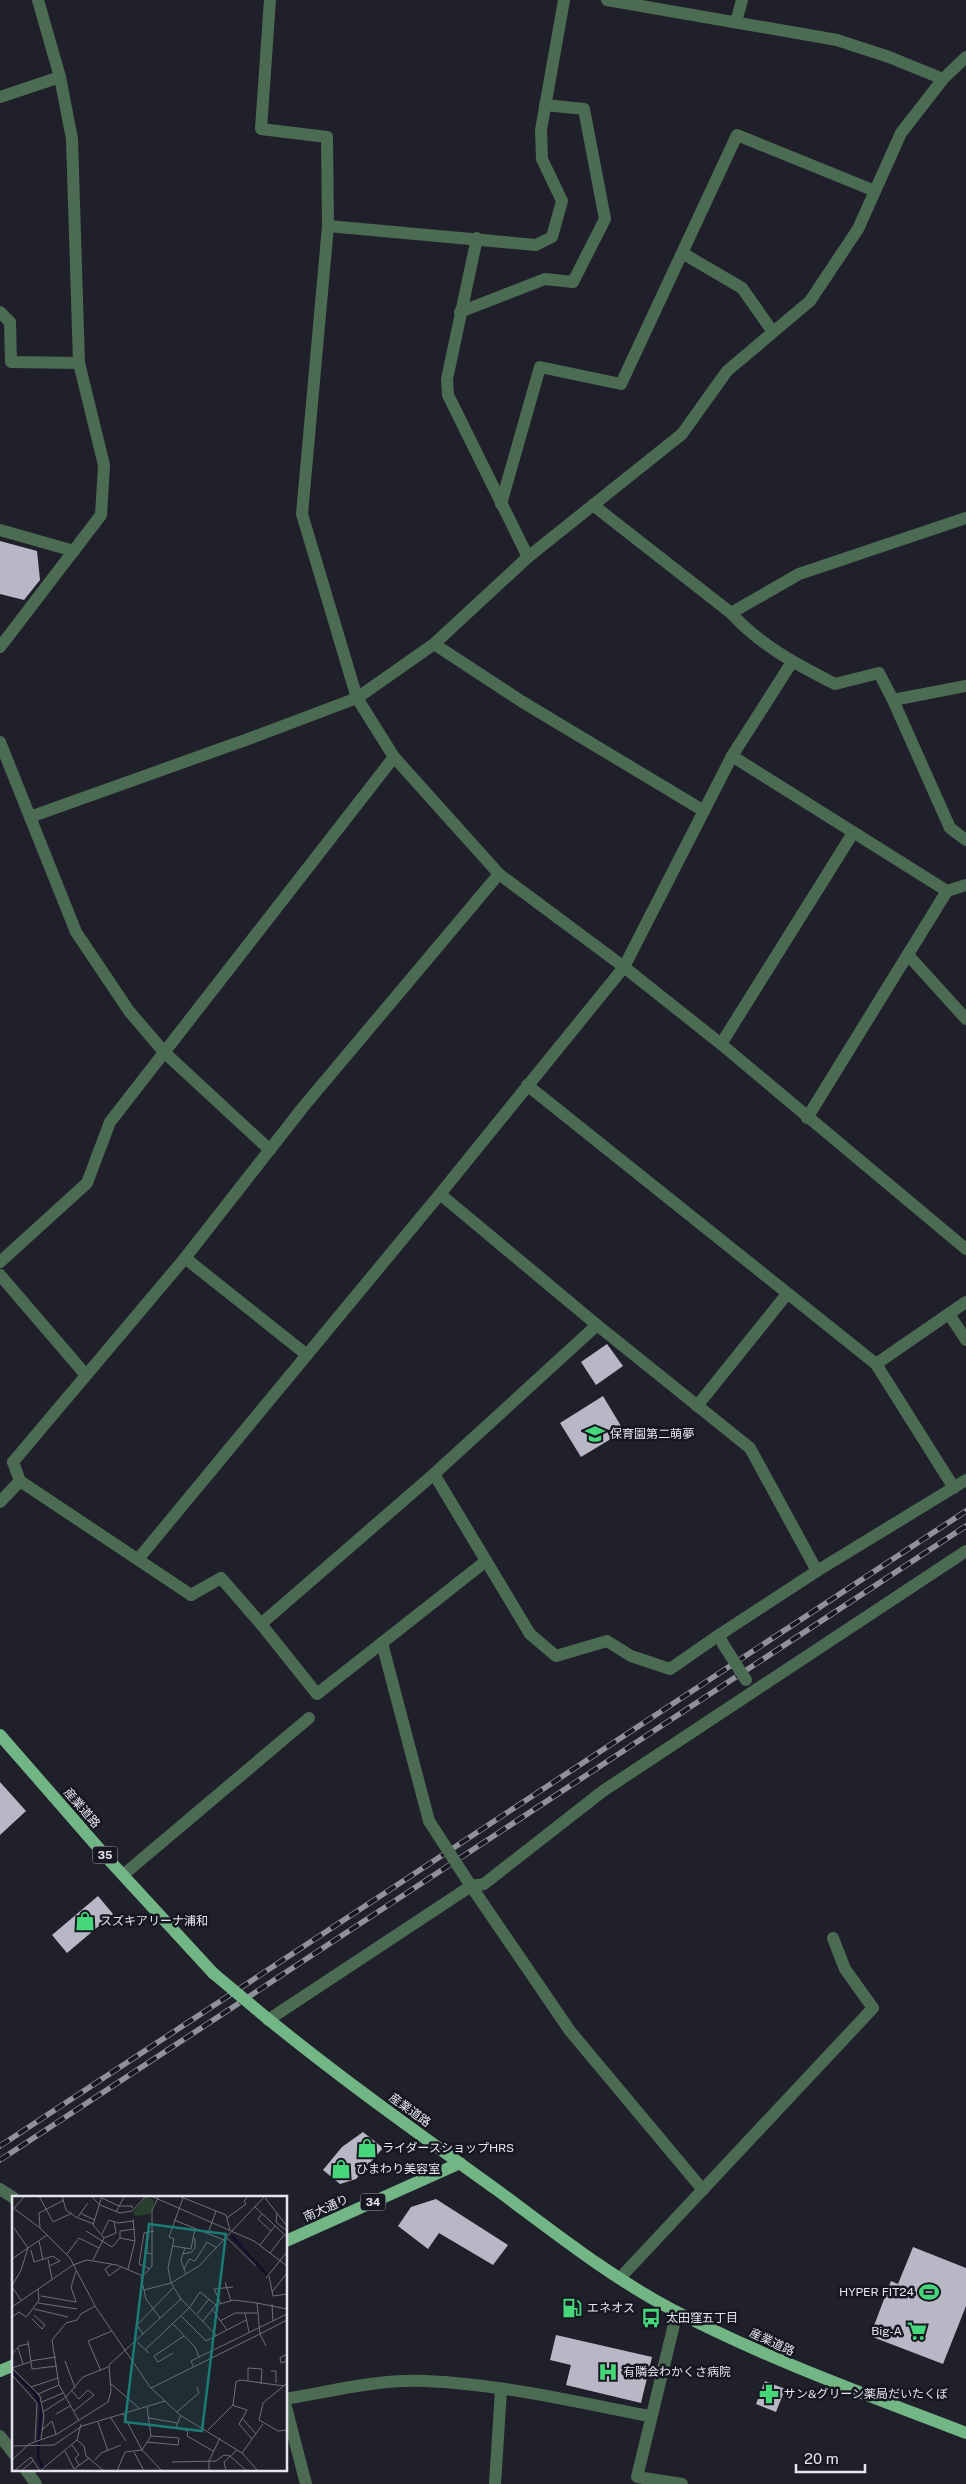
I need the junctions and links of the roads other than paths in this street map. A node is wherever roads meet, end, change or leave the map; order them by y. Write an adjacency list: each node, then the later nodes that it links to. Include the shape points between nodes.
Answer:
1 (38, 0): 8 (street)
2 (270, 0): 13 (street, via 261,129 326,138)
3 (564, 0): 11 (street)
4 (607, 0): 6 (street)
5 (742, 0): 6 (street)
6 (736, 22): 9 (street, via 837,40)
7 (966, 57): 9 (street)
8 (60, 77): 10 (street); 19 (street, via 72,139)
9 (943, 79): 12 (street, via 901,133)
10 (0, 97)
11 (546, 105): 14 (street, via 541,130 542,160 562,201 552,237 536,245); 17 (street, via 584,109 606,219 574,282 545,279)
12 (875, 191): 15 (street, via 737,135); 18 (street, via 858,229 810,301)
13 (328, 226): 14 (street); 31 (street, via 302,514)
14 (477, 238): 17 (street)
15 (684, 254): 18 (street, via 742,288); 20 (street, via 621,384 540,367)
16 (0, 312): 19 (street, via 10,322 11,362)
17 (460, 312): 20 (street, via 447,379 448,395)
18 (774, 332): 21 (street, via 727,371 682,434)
19 (79, 363): 24 (street, via 104,465 101,515)
20 (501, 504): 25 (street)
21 (593, 505): 25 (street); 26 (street)
22 (966, 518): 26 (street, via 800,574)
23 (0, 530): 24 (street)
24 (74, 552): 28 (street)
25 (528, 557): 27 (street)
26 (731, 613): 29 (street, via 751,634)
27 (434, 644): 31 (street); 36 (street, via 521,701)
28 (0, 647)
29 (792, 662): 32 (street, via 836,684 878,673); 34 (street)
30 (966, 686): 32 (street)
31 (357, 698): 35 (street); 37 (street)
32 (892, 700): 39 (street, via 950,828)
33 (0, 742): 37 (street)
34 (732, 756): 36 (street); 38 (street)
35 (394, 757): 40 (street); 47 (street)
36 (704, 811): 44 (street)
37 (30, 816): 47 (street, via 76,932 129,1011)
38 (853, 833): 42 (street); 46 (street)
39 (966, 840)
40 (499, 874): 44 (street); 50 (street)
41 (966, 885): 42 (street)
42 (947, 891): 43 (street)
43 (908, 955): 45 (street); 49 (street)
44 (624, 967): 46 (street); 48 (street)
45 (966, 1018)
46 (722, 1044): 49 (street)
47 (164, 1052): 50 (street); 54 (street, via 110,1122 87,1183)
48 (527, 1085): 51 (street); 56 (street)
49 (808, 1118): 52 (street)
50 (270, 1150): 53 (street)
51 (440, 1194): 59 (street); 61 (street)
52 (966, 1249)
53 (184, 1258): 61 (street); 63 (street)
54 (0, 1262)
55 (0, 1274): 63 (street)
56 (787, 1294): 62 (street); 64 (street)
57 (966, 1302): 58 (street)
58 (949, 1314): 60 (street); 62 (street)
59 (596, 1325): 64 (street); 65 (street)
60 (966, 1340)
61 (306, 1355): 71 (street)
62 (876, 1364): 68 (street)
63 (85, 1374): 67 (street, via 13,1462)
64 (698, 1406): 73 (street, via 750,1448)
65 (434, 1474): 72 (street); 74 (street)
66 (966, 1480): 68 (street)
67 (20, 1482): 69 (street); 71 (street)
68 (954, 1488): 73 (street)
69 (0, 1502)
70 (966, 1551): 77 (street)
71 (138, 1558): 74 (street, via 191,1595 221,1578)
72 (486, 1561): 75 (street, via 530,1634 556,1656 607,1641 631,1656 670,1669); 76 (street)
73 (817, 1571): 75 (street)
74 (261, 1624): 76 (street, via 317,1694)
75 (721, 1640): 77 (street, bridge)
76 (382, 1643): 81 (street, bridge, via 429,1821)
77 (753, 1693): 81 (street, via 603,1790 484,1884)
78 (309, 1718): 80 (street)
79 (0, 1735): 80 (main road, 産業道路 / 35)
80 (123, 1875): 83 (main road, 産業道路 / 35, bridge, via 213,1973)
81 (470, 1886): 83 (street); 86 (street, via 570,2030)
82 (834, 1938): 86 (street, via 845,1969 873,2008)
83 (268, 2020): 84 (main road, 産業道路 / 35)
84 (460, 2164): 88 (main road, 南大通り / 34); 89 (main road, 産業道路)
85 (0, 2189): 87 (street)
86 (703, 2190): 89 (street)
87 (12, 2197)
88 (288, 2239)
89 (620, 2278): 90 (main road, 産業道路)
90 (677, 2312): 96 (street); 97 (main road, 産業道路, via 778,2361)
91 (12, 2366): 92 (main road)
92 (0, 2372)
93 (500, 2390): 94 (street, via 424,2381 379,2383); 96 (street); 103 (street)
94 (288, 2399)
95 (288, 2415): 102 (street)
96 (650, 2416): 104 (street, via 637,2477)
97 (966, 2433)
98 (0, 2436): 99 (street)
99 (12, 2451)
100 (27, 2472): 101 (street)
101 (36, 2484)
102 (306, 2484)
103 (495, 2484)
104 (682, 2484)

